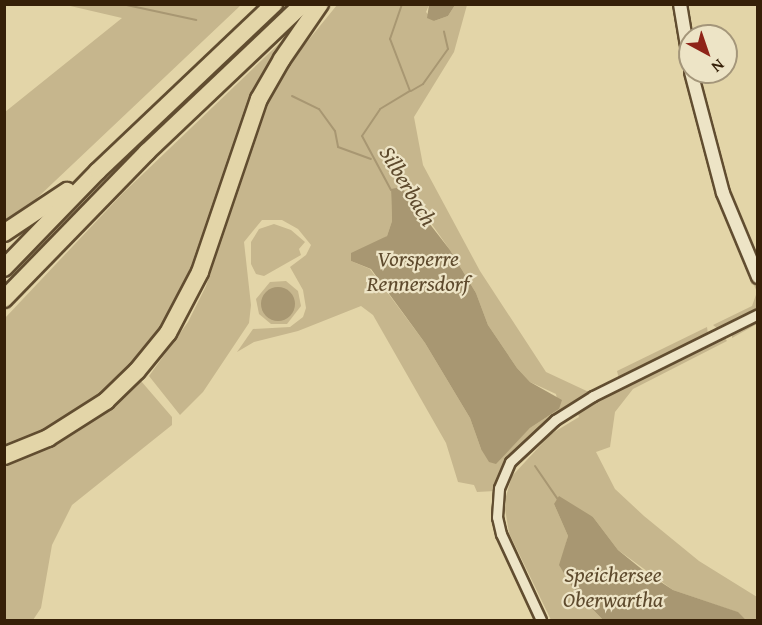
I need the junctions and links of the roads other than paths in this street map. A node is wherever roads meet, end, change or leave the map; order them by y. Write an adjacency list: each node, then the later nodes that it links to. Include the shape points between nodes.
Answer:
1 (274, 4): 7 (highway)
2 (303, 4): 11 (highway, via 139,160)
3 (320, 4): 13 (highway, via 260,99 200,272 168,333 106,401 48,438)
4 (680, 4): 5 (street)
5 (683, 24)
6 (695, 84): 10 (street, via 723,193)
7 (98, 171): 8 (highway); 9 (highway)
8 (4, 233)
9 (4, 268)
10 (758, 277)
11 (4, 299)
12 (758, 314): 14 (street, via 593,396 555,420 510,462 499,488 497,517)
13 (4, 456)
14 (541, 621)

